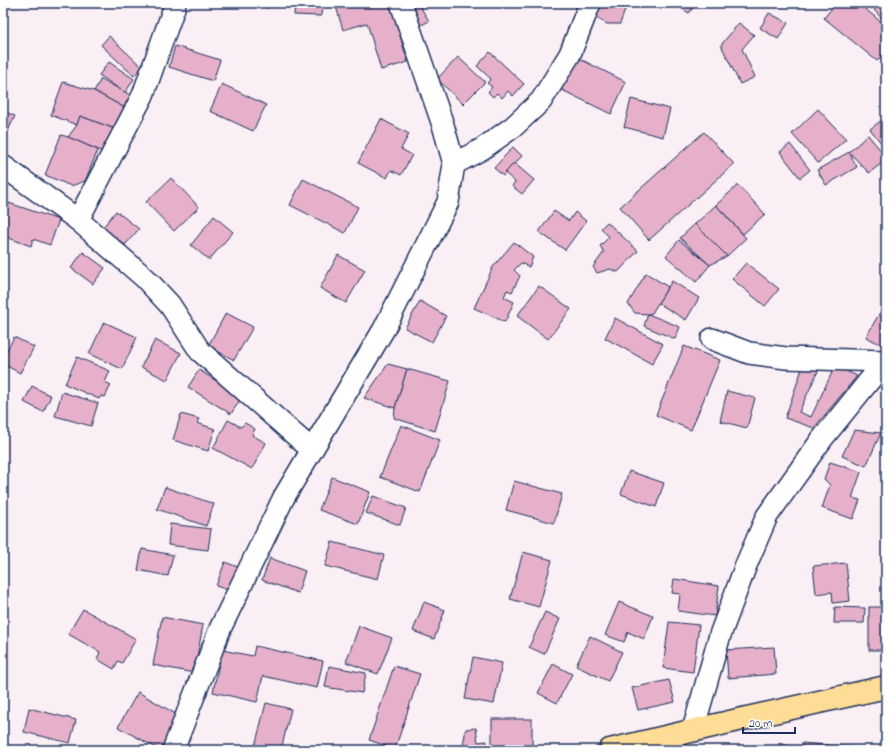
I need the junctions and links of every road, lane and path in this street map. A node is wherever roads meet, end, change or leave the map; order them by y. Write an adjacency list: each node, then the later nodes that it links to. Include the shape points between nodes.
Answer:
1 (175, 3): 6 (street, via 143,95)
2 (401, 3): 4 (street, via 443,124)
3 (590, 3): 4 (street, via 570,54 541,101 513,127 482,149)
4 (454, 164): 9 (street, via 448,202 384,329)
5 (3, 166): 6 (street)
6 (78, 220): 9 (street, via 145,278 170,305 200,351)
7 (712, 339): 8 (street, via 749,353 786,358)
8 (886, 361): 11 (street, via 822,439 767,516 720,635)
9 (312, 450): 12 (street, via 284,497 220,630)
10 (886, 687): 11 (main road)
11 (693, 730): 13 (main road)
12 (173, 750)
13 (610, 750)

